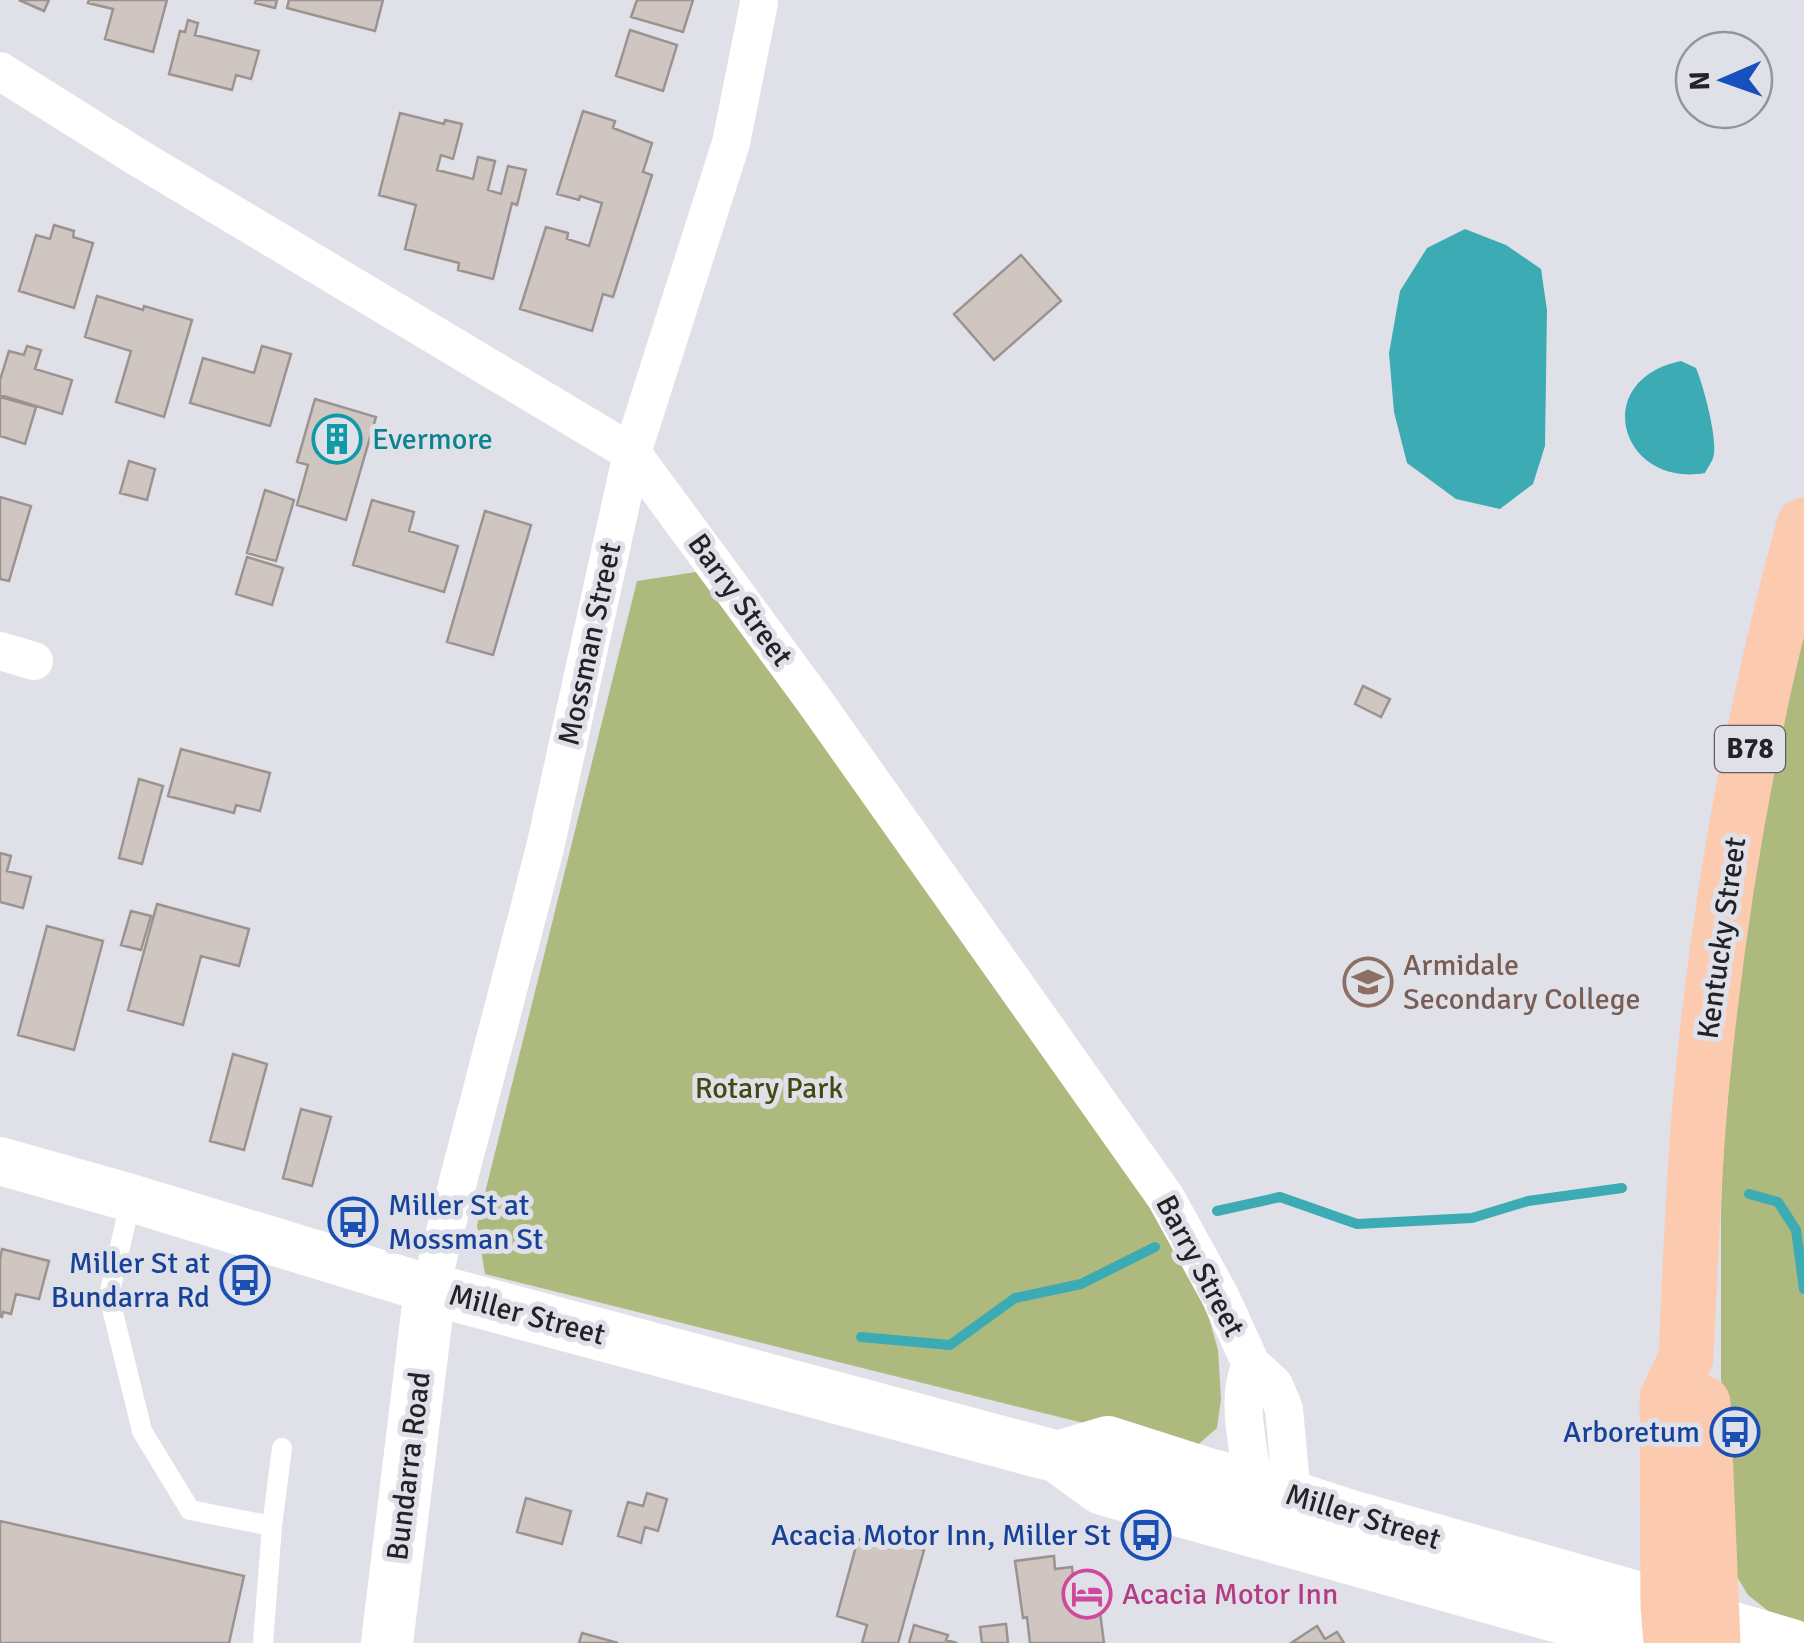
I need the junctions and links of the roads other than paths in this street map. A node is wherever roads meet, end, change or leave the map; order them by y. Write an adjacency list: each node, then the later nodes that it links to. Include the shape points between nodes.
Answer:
1 (760, 3): 3 (street, Mossman Street, via 730,143)
2 (0, 71): 3 (street, Barry Street)
3 (632, 454): 7 (street, Mossman Street, via 545,848); 9 (street, Barry Street, via 1166,1198 1251,1364 1242,1399)
4 (1804, 525): 12 (main road, Kentucky Street / B78, via 1748,760 1701,1093 1686,1358 1702,1396)
5 (0, 1161): 6 (street, Miller Street)
6 (131, 1198): 7 (street, Miller Street); 10 (lane, via 109,1296 142,1431 190,1510)
7 (430, 1289): 9 (main road, Miller Street, via 1058,1456 1108,1442 1208,1474); 14 (main road, Bundarra Road)
8 (282, 1448): 10 (lane)
9 (1272, 1514): 11 (main road, Miller Street); 12 (main road, Miller Street, via 1351,1516)
10 (272, 1526): 13 (lane)
11 (1497, 1600): 12 (main road, Miller Street); 15 (main road)
12 (1683, 1631): 16 (street)
13 (264, 1643)
14 (387, 1643)
15 (1548, 1643)
16 (1792, 1643)

